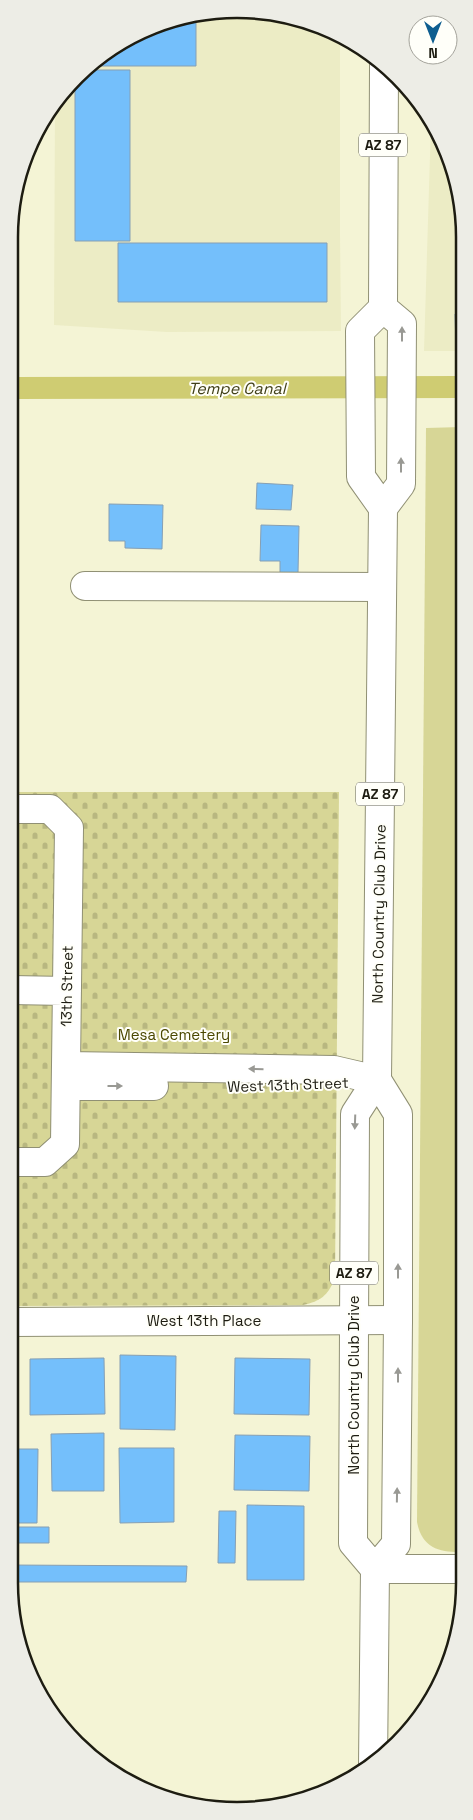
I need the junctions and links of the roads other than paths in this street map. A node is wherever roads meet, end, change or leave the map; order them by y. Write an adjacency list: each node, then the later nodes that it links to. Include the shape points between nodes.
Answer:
1 (384, 75): 2 (main road, AZ 87)
2 (383, 308): 3 (main road, one-way to 2, via 401,484 402,369 402,324); 3 (main road, via 360,331 361,477)
3 (383, 508): 5 (main road, North Country Club Drive / AZ 87)
4 (85, 586): 5 (main road)
5 (382, 587): 10 (main road, North Country Club Drive / AZ 87)
6 (18, 809): 8 (main road, 13th Street, via 50,809 70,828)
7 (18, 990): 8 (main road)
8 (67, 991): 9 (main road, 13th Street)
9 (66, 1076): 10 (main road, West 13th Street, via 305,1087); 11 (main road, 13th Street, via 65,1144 45,1162)
10 (377, 1080): 12 (main road, North Country Club Drive / AZ 87, one-way to 12, via 355,1114); 13 (main road, AZ 87, one-way to 10, via 398,1114)
11 (18, 1162)
12 (354, 1320): 13 (main road, West 13th Place); 14 (main road, West 13th Place); 15 (main road, North Country Club Drive / AZ 87, via 353,1543)
13 (398, 1320): 15 (main road, AZ 87, one-way to 13, via 396,1544)
14 (18, 1322)
15 (375, 1569): 16 (main road); 17 (main road)
16 (456, 1569)
17 (373, 1754)

